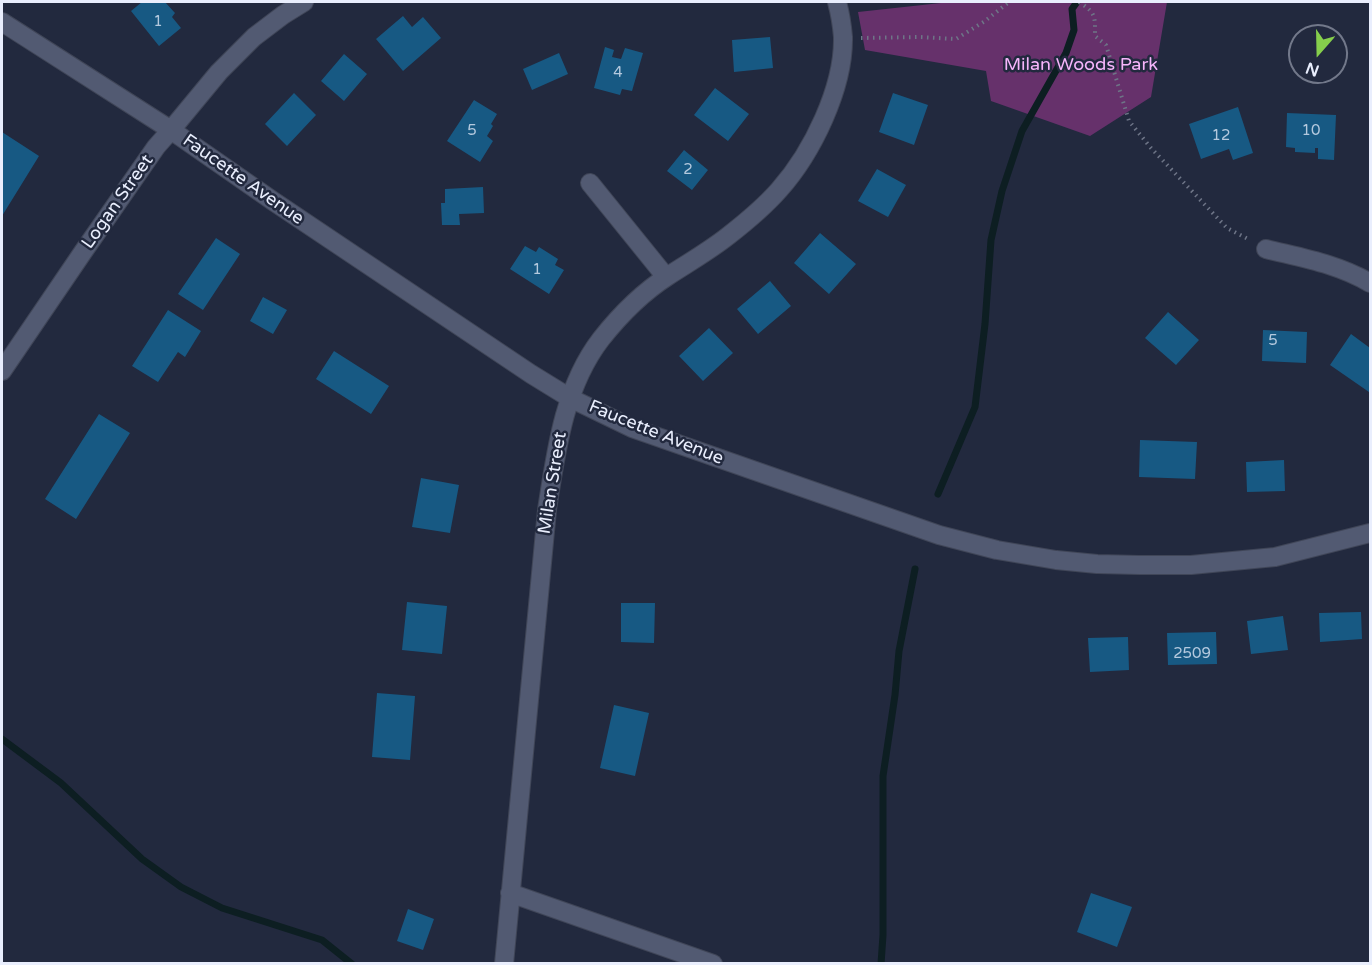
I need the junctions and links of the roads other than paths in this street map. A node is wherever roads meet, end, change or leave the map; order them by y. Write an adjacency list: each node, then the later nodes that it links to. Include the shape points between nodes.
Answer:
1 (304, 2): 3 (street, Logan Street)
2 (837, 2): 8 (street, Milan Street, via 843,39 841,61 830,104 796,167 780,189 744,223)
3 (278, 8): 5 (street, Logan Street)
4 (2, 22): 5 (street, Faucette Avenue)
5 (171, 130): 10 (street, Logan Street); 11 (street, Faucette Avenue)
6 (590, 183): 8 (street)
7 (1266, 249): 9 (street, via 1332,265)
8 (666, 277): 11 (street, Milan Street, via 640,298 602,339)
9 (1371, 283)
10 (2, 371)
11 (570, 398): 12 (street, Faucette Avenue, via 632,428 939,535 1056,560 1191,565 1275,557); 13 (street, Milan Street, via 547,510)
12 (1371, 532)
13 (510, 893): 14 (street, Milan Street); 15 (street)
14 (504, 963)
15 (713, 963)

